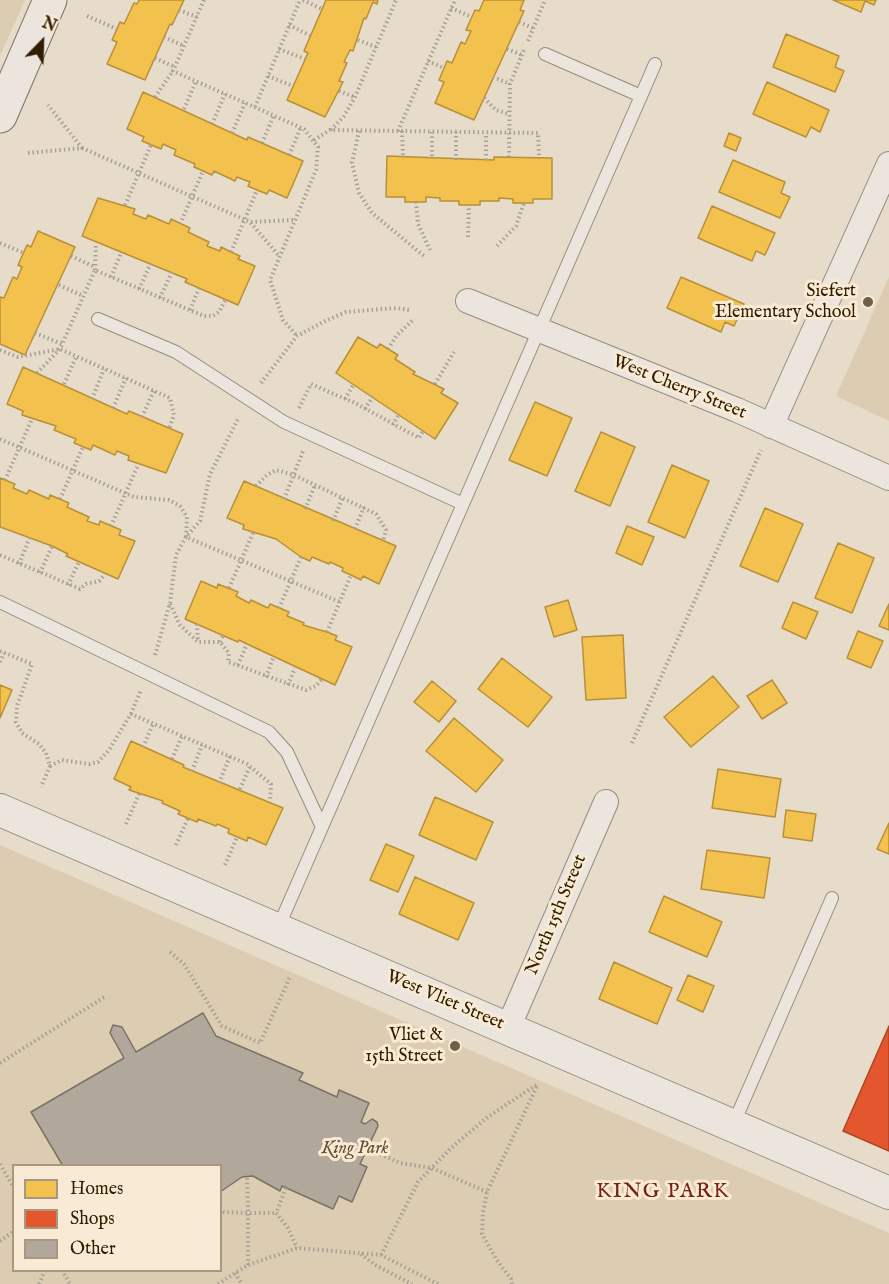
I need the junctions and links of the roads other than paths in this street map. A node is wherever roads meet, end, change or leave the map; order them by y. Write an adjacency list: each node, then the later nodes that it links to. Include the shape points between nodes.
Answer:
1 (51, 0): 5 (main road)
2 (545, 54): 4 (lane)
3 (655, 64): 4 (lane)
4 (641, 96): 9 (lane)
5 (0, 116)
6 (889, 164): 10 (street)
7 (468, 301): 9 (street, West Cherry Street)
8 (98, 318): 12 (lane, via 176,352 290,425)
9 (539, 332): 10 (street, West Cherry Street); 12 (lane)
10 (771, 426): 11 (street, West Cherry Street)
11 (889, 478)
12 (463, 504): 16 (lane)
13 (0, 602): 16 (lane, via 269,732 287,752)
14 (606, 802): 19 (street, North 15th Street)
15 (0, 810): 18 (street, West Vliet Street)
16 (322, 827): 18 (lane)
17 (832, 898): 20 (lane)
18 (277, 929): 19 (street, West Vliet Street)
19 (508, 1028): 20 (street, West Vliet Street)
20 (733, 1126): 21 (street, West Vliet Street)
21 (889, 1193)

